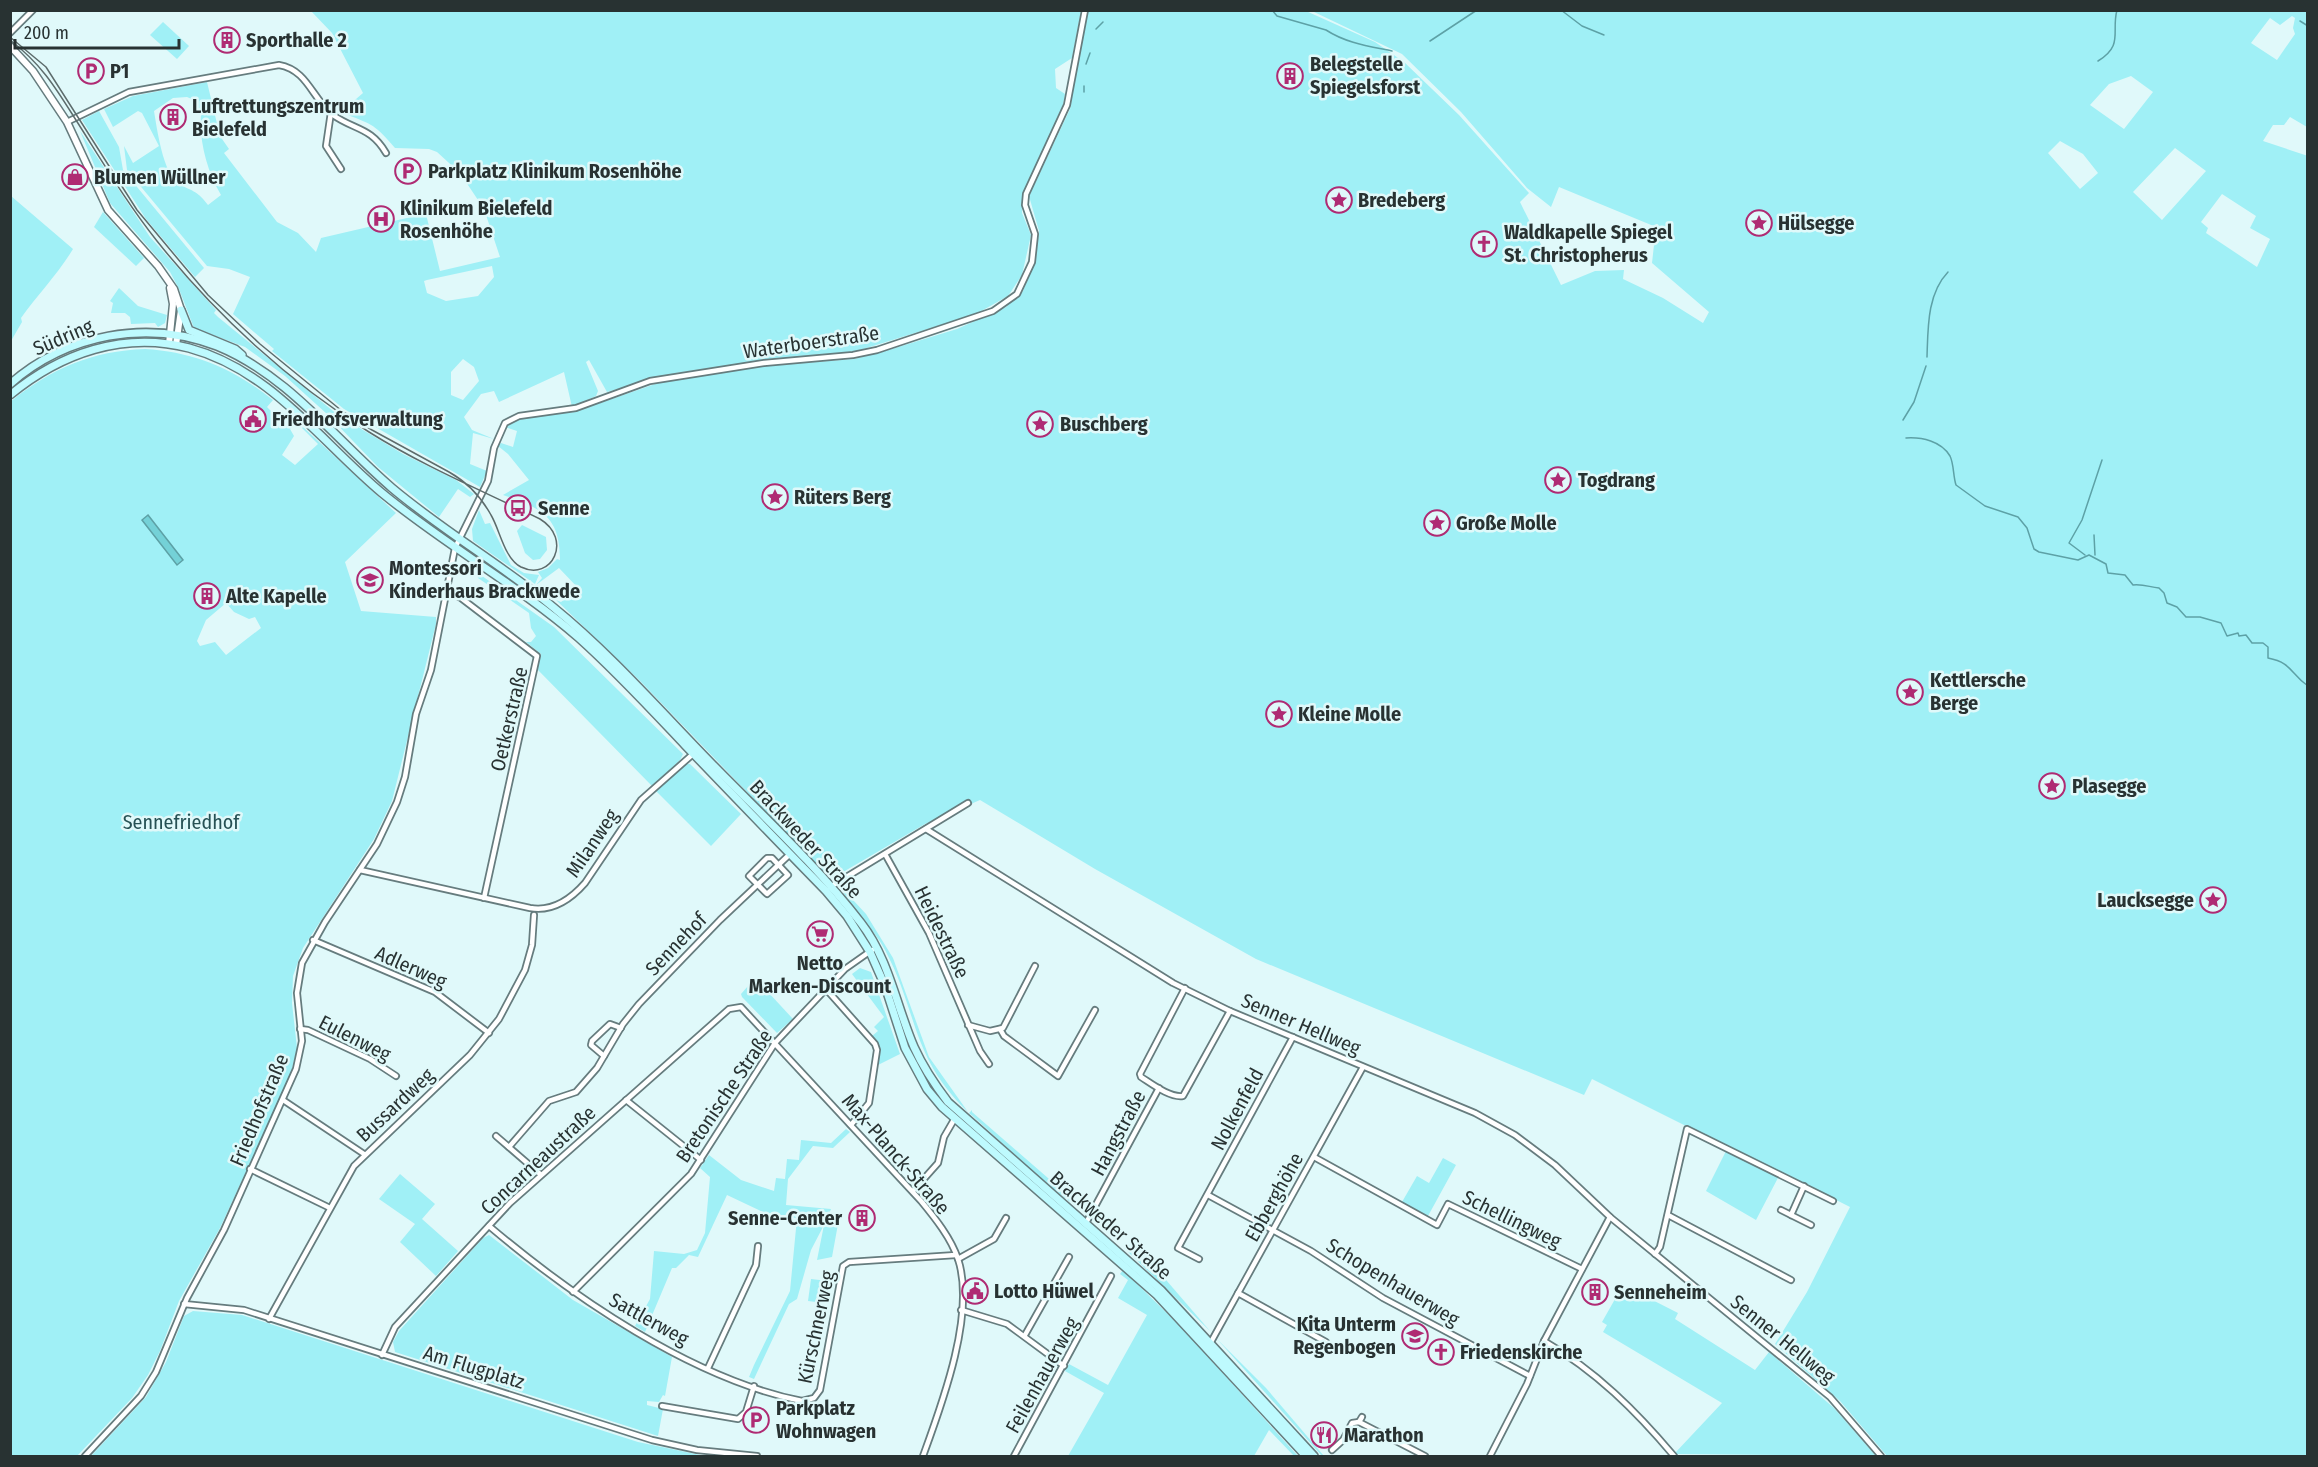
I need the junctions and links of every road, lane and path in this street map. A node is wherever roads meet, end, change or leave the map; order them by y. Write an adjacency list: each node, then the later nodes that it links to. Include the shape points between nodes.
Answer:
1 (33, 10): 3 (street)
2 (1085, 10): 16 (street, Waterboerstraße, via 1067,105 1026,194 1025,205 1035,234 1034,252 1025,281 1011,300 958,325 877,350 651,381 568,411 513,417 501,427 488,480)
3 (10, 33)
4 (10, 46): 6 (street, via 33,71)
5 (331, 112): 6 (street, via 299,74 273,65 129,92); 7 (street, via 367,130); 8 (street, via 326,146)
6 (67, 122): 9 (street, via 108,210)
7 (386, 153)
8 (341, 169)
9 (166, 276): 10 (street); 11 (street, via 172,297)
10 (181, 310): 11 (street); 13 (main road, via 189,330 235,349)
11 (174, 335): 12 (street); 13 (main road, Brackweder Straße, via 217,346); 14 (main road, Südring, via 139,332 89,340 54,354)
12 (172, 345): 15 (main road, Südring, via 127,342 81,353 50,367); 17 (main road, Brackweder Straße, via 217,358 267,387 375,487)
13 (250, 363): 16 (main road, Brackweder Straße, via 292,393 392,488)
14 (10, 384)
15 (10, 395)
16 (458, 539): 17 (street, Waterboerstraße); 27 (main road, Brackweder Straße, via 555,608 602,651)
17 (455, 548): 18 (street, Friedhofstraße); 19 (main road, Brackweder Straße, via 580,639)
18 (446, 590): 25 (street, Friedhofstraße, via 431,670 416,714 401,789 388,822); 28 (street, Oetkerstraße, via 537,656)
19 (693, 754): 22 (main road, Brackweder Straße); 28 (street, Milanweg, via 641,800 585,883 565,902 535,909)
20 (968, 803): 21 (street)
21 (926, 829): 23 (street); 34 (street, Senner Hellweg)
22 (790, 854): 24 (street, Sennehof); 32 (main road, Brackweder Straße, via 847,916)
23 (885, 854): 27 (street); 39 (street, Heidestraße, via 929,933)
24 (779, 865): 26 (street, Sennehof); 26 (street, via 770,857 750,874); 26 (street, via 787,877 769,894)
25 (360, 870): 28 (street, Milanweg); 30 (street, Friedhofstraße)
26 (758, 885): 40 (street, Sennehof, via 669,972)
27 (830, 887): 31 (main road, Brackweder Straße)
28 (484, 898)
29 (534, 915): 43 (street, Bussardweg, via 525,970)
30 (313, 940): 41 (street, Friedhofstraße, via 299,973); 43 (street, Adlerweg, via 435,992)
31 (877, 947): 32 (street, Bretonische Straße); 53 (main road, Brackweder Straße, via 922,1065)
32 (870, 952): 35 (street, Bretonische Straße, via 845,969); 53 (main road, Brackweder Straße, via 916,1071 927,1089)
33 (1035, 966): 42 (street)
34 (1185, 988): 38 (street, Senner Hellweg); 50 (street, Hangstraße, via 1140,1074)
35 (826, 989): 45 (street, Bretonische Straße); 54 (street, via 877,1050 869,1103)
36 (737, 1006): 45 (street, Max-Planck-Straße, via 747,1011); 52 (street, Concarneaustraße)
37 (1095, 1010): 42 (street, via 1058,1076)
38 (1230, 1011): 44 (street, Senner Hellweg); 50 (street, Hangstraße, via 1183,1096)
39 (968, 1025): 42 (street, via 983,1030); 47 (street, Heidestraße)
40 (621, 1028): 46 (street, Sennehof); 46 (street, via 610,1024 591,1041)
41 (300, 1029): 49 (street, Eulenweg, via 370,1059); 51 (street, Friedhofstraße, via 299,1060)
42 (1000, 1029)
43 (489, 1033): 57 (street, Bussardweg)
44 (1293, 1037): 48 (street, Senner Hellweg); 64 (street, Nolkenfeld)
45 (775, 1043): 54 (street, Max-Planck-Straße); 59 (street, Bretonische Straße)
46 (604, 1056): 56 (street, Sennehof, via 576,1092 549,1101)
47 (989, 1064)
48 (1364, 1067): 58 (street, Ebberghöhe); 70 (street, Senner Hellweg, via 1498,1124 1554,1165)
49 (396, 1076)
50 (1159, 1088): 72 (street, Hangstraße)
51 (283, 1100): 57 (street); 60 (street, Friedhofstraße)
52 (626, 1100): 59 (street); 61 (street, Concarneaustraße)
53 (956, 1116): 63 (street, via 944,1137 938,1163); 72 (main road, Brackweder Straße); 106 (main road, Brackweder Straße, via 1157,1294)
54 (851, 1125): 63 (street, Max-Planck-Straße)
55 (496, 1136): 56 (street)
56 (509, 1147): 61 (street)
57 (364, 1154): 66 (street, Bussardweg)
58 (1314, 1157): 75 (street, Ebberghöhe); 81 (street, Schellingweg, via 1437,1225 1448,1204)
59 (701, 1160): 84 (street, Bretonische Straße)
60 (250, 1169): 66 (street); 86 (street, Friedhofstraße, via 224,1230)
61 (540, 1174): 74 (street, Concarneaustraße)
62 (1804, 1186): 65 (street); 68 (street, via 1687,1129); 69 (street)
63 (913, 1191): 78 (street, Max-Planck-Straße, via 937,1221)
64 (1208, 1195): 75 (street); 80 (street, Nolkenfeld, via 1178,1248)
65 (1833, 1201)
66 (330, 1208): 88 (street, Bussardweg)
67 (1781, 1210): 69 (street)
68 (1668, 1215): 77 (street); 83 (street)
69 (1791, 1215): 73 (street)
70 (1610, 1217): 77 (street, Senner Hellweg); 81 (street)
71 (1006, 1218): 78 (street, via 994,1239)
72 (1086, 1223): 91 (main road, Brackweder Straße, via 1161,1290)
73 (1811, 1225)
74 (489, 1226): 84 (street, Sattlerweg); 93 (street, Concarneaustraße, via 394,1328)
75 (1273, 1230): 85 (street, Ebberghöhe); 96 (street, Schopenhauerweg, via 1383,1298)
76 (758, 1246): 95 (street, via 756,1265)
77 (1655, 1254): 111 (street, Senner Hellweg, via 1830,1397)
78 (957, 1257): 87 (street, Max-Planck-Straße, via 962,1280); 98 (street, Kürschnerweg, via 849,1262 843,1266 821,1386)
79 (1069, 1257): 89 (street)
80 (1199, 1259)
81 (1581, 1269): 90 (street)
82 (1111, 1276): 94 (street, Feilenhauerweg)
83 (1791, 1280)
84 (573, 1292): 95 (street, Sattlerweg, via 638,1333)
85 (1238, 1293): 91 (street, Ebberghöhe); 92 (street)
86 (184, 1304): 88 (street, Am Flugplatz, via 236,1309); 102 (street, Friedhofstraße, via 150,1383)
87 (961, 1310): 89 (street, via 998,1320); 104 (street, Max-Planck-Straße, via 951,1372)
88 (269, 1319): 93 (street, Am Flugplatz)
89 (1025, 1335): 94 (street)
90 (1544, 1341): 96 (street); 110 (street, via 1609,1387)
91 (1211, 1342): 107 (main road, Brackweder Straße)
92 (1326, 1342)
93 (382, 1355): 103 (street, Am Flugplatz, via 652,1440 697,1450)
94 (1064, 1366): 105 (street, Feilenhauerweg)
95 (708, 1368): 97 (street, Sattlerweg)
96 (1530, 1376): 101 (street)
97 (754, 1386): 98 (street, Sattlerweg, via 802,1401); 99 (street, via 746,1412 738,1419)
98 (814, 1398)
99 (662, 1406)
100 (1332, 1450): 108 (street, via 1352,1423 1360,1419)
101 (1490, 1455): 109 (street)
102 (85, 1456)
103 (757, 1456)
104 (923, 1456)
105 (1014, 1456)
106 (1306, 1456)
107 (1314, 1456)
108 (1425, 1456)
109 (1499, 1456)
110 (1674, 1456)
111 (1881, 1456)

